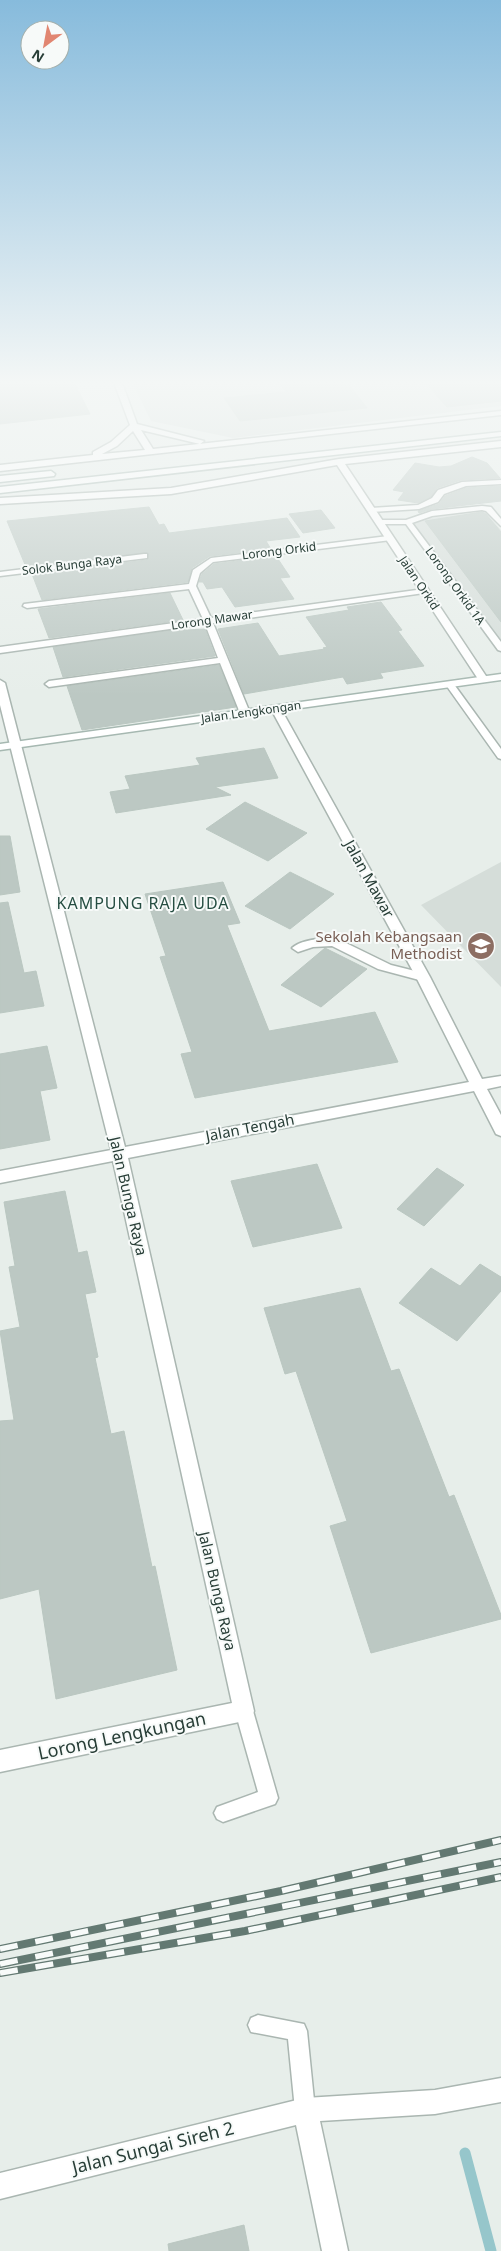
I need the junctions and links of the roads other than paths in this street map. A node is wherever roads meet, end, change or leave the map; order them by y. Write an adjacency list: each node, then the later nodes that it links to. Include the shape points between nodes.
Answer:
1 (44, 485): 5 (street)
2 (205, 485): 6 (street, via 171,491)
3 (354, 485): 7 (street, Jalan Orkid)
4 (463, 485): 7 (lane, via 441,492 435,500 419,506)
5 (0, 490)
6 (0, 501)
7 (371, 510): 8 (street, Jalan Orkid)
8 (380, 522): 9 (lane); 11 (street, Jalan Orkid)
9 (408, 522): 10 (lane, via 411,518 426,515 482,508 488,509); 18 (lane, Lorong Orkid 1A)
10 (501, 524)
11 (388, 538): 14 (lane, Lorong Orkid, via 212,560 201,567); 15 (street, Jalan Orkid)
12 (144, 556): 13 (lane, Solok Bunga Raya)
13 (0, 574)
14 (192, 586): 16 (lane); 17 (lane)
15 (424, 591): 17 (lane, Lorong Mawar); 22 (street, Jalan Orkid)
16 (26, 606)
17 (208, 621): 19 (lane, Lorong Mawar); 20 (lane)
18 (501, 648)
19 (0, 650)
20 (224, 660): 24 (lane); 27 (lane)
21 (501, 677): 22 (street, Jalan Lengkongan)
22 (483, 679): 25 (street, Jalan Lengkongan)
23 (0, 683): 28 (street, Jalan Bunga Raya)
24 (49, 684)
25 (450, 685): 26 (street, Jalan Lengkongan); 29 (lane)
26 (276, 709): 27 (street, Jalan Lengkongan); 31 (street, Jalan Mawar)
27 (245, 713): 28 (street, Jalan Lengkongan)
28 (7, 746): 35 (street, Jalan Bunga Raya)
29 (501, 756)
30 (298, 948): 31 (lane, via 315,941 333,942 381,966)
31 (423, 977): 33 (street, Jalan Mawar)
32 (501, 1081): 33 (street, Jalan Tengah)
33 (478, 1085): 34 (street, Jalan Mawar); 35 (street, Jalan Tengah)
34 (501, 1130)
35 (119, 1153): 36 (street, Jalan Tengah); 37 (street, Jalan Bunga Raya)
36 (0, 1177)
37 (244, 1712): 38 (street, Lorong Lengkungan); 39 (lane, via 269,1798)
38 (0, 1761)
39 (223, 1813)
40 (258, 2026): 42 (lane, via 296,2031)
41 (501, 2090): 42 (street, Jalan Sungai Sireh 2, via 435,2102)
42 (305, 2110): 43 (street, Jalan Sungai Sireh 2); 44 (street)
43 (0, 2186)
44 (335, 2251)

